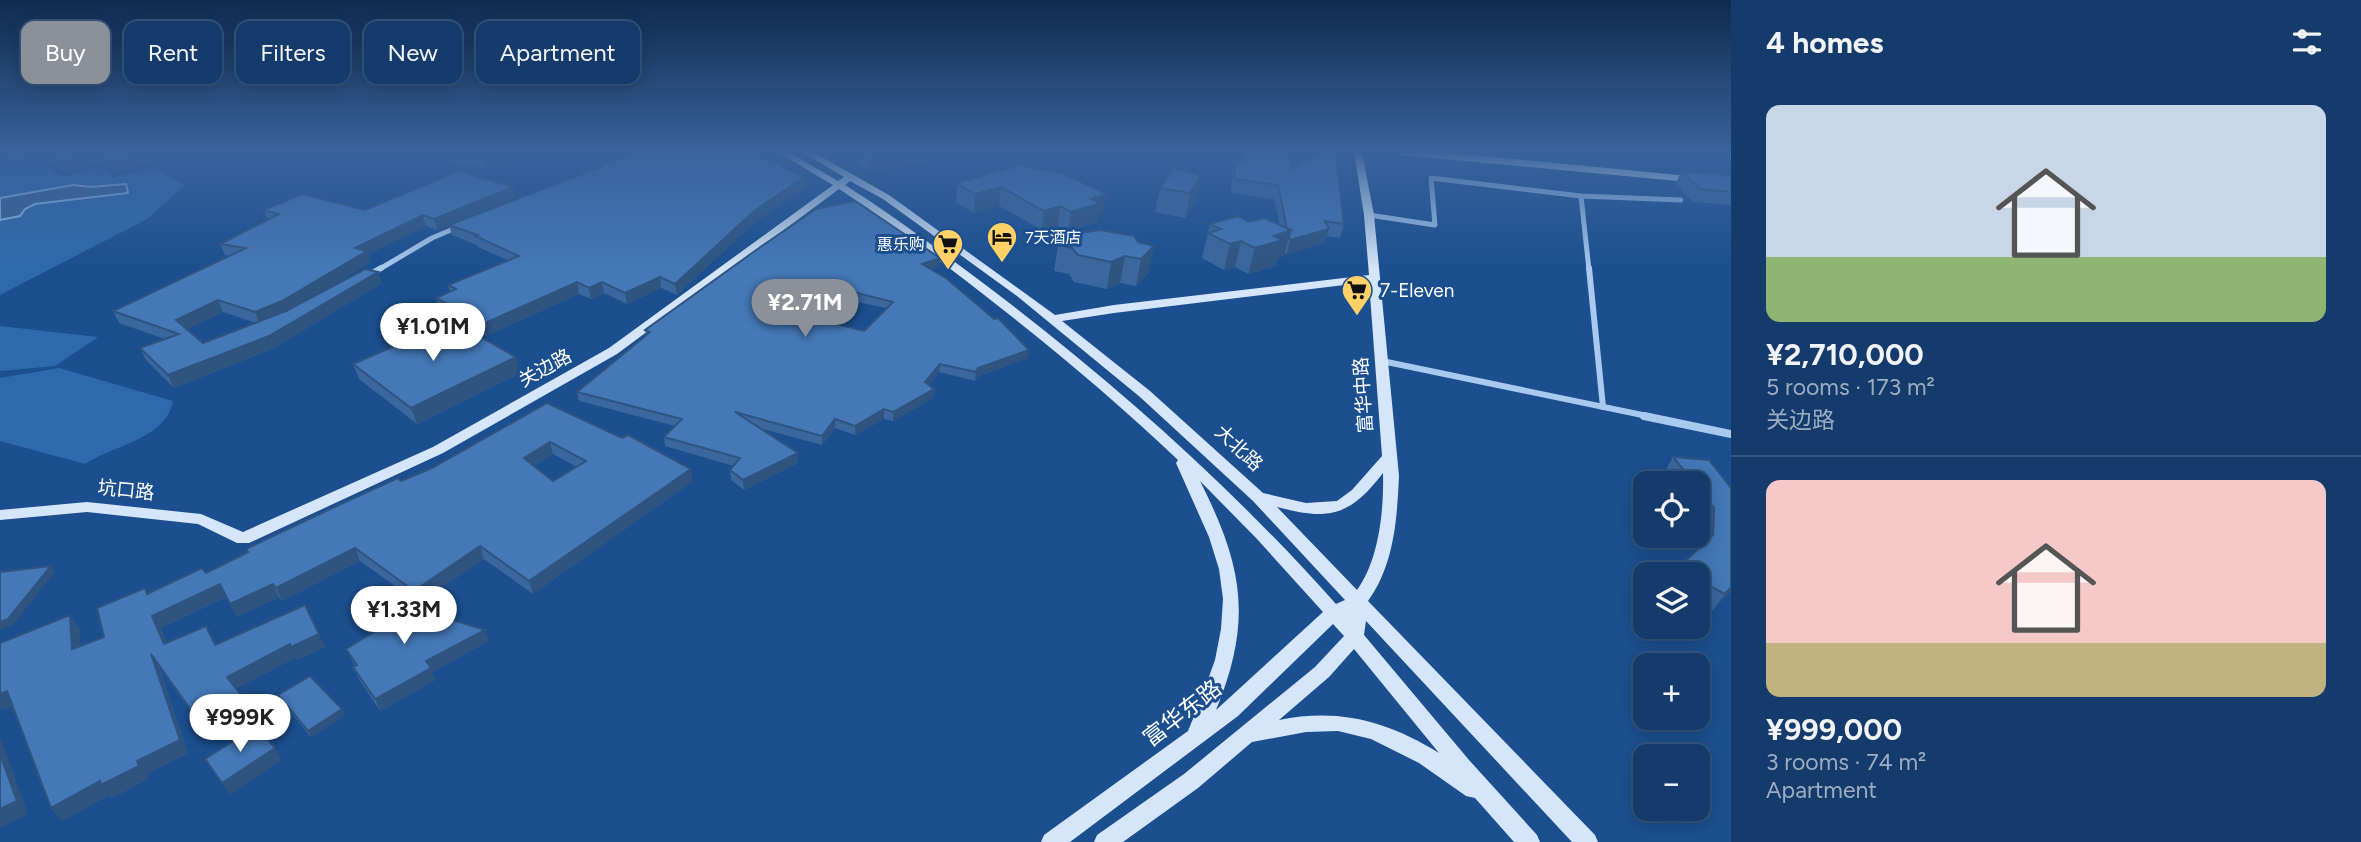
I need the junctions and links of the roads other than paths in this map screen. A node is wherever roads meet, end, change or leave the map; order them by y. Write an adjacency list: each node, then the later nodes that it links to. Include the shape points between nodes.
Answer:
1 (830, 191): 21 (main road, 关边路, via 613,351 438,450)
2 (860, 191): 17 (main road, 大北路, via 1087,369)
3 (872, 191): 13 (main road, 大北路)
4 (1365, 191): 9 (main road, 富华中路)
5 (1432, 191): 9 (street, via 1435,225)
6 (1542, 191): 7 (street)
7 (1581, 196): 8 (street); 15 (street)
8 (1681, 200)
9 (1369, 215): 11 (main road, 富华中路)
10 (470, 223): 12 (street, via 432,238)
11 (1373, 278): 13 (main road); 14 (main road, 富华中路)
12 (357, 281)
13 (1054, 319): 19 (main road, 大北路)
14 (1382, 361): 15 (street); 18 (main road, 富华中路)
15 (1603, 407): 16 (street)
16 (1731, 433)
17 (1175, 450): 23 (main road, 大北路); 26 (main road, via 1208,511 1225,556 1234,600 1230,644)
18 (1389, 457): 19 (main road, via 1352,499 1338,505 1307,508); 22 (main road, 富华中路, via 1390,503 1383,548 1374,580)
19 (1258, 497): 22 (main road, 大北路)
20 (0, 515): 21 (main road, 坑口路, via 87,506 201,519)
21 (243, 539)
22 (1359, 601): 23 (main road); 24 (main road); 31 (main road, 大北路)
23 (1333, 613): 24 (main road, 大北路); 26 (main road, 富华东路)
24 (1355, 636): 25 (main road, via 1322,672); 27 (main road, 大北路)
25 (1251, 734): 27 (main road, via 1298,724 1340,723 1362,729 1406,746); 29 (main road)
26 (1195, 738): 28 (main road, 富华东路)
27 (1493, 802): 30 (main road, 大北路)
28 (1052, 842)
29 (1105, 842)
30 (1529, 842)
31 (1587, 842)

